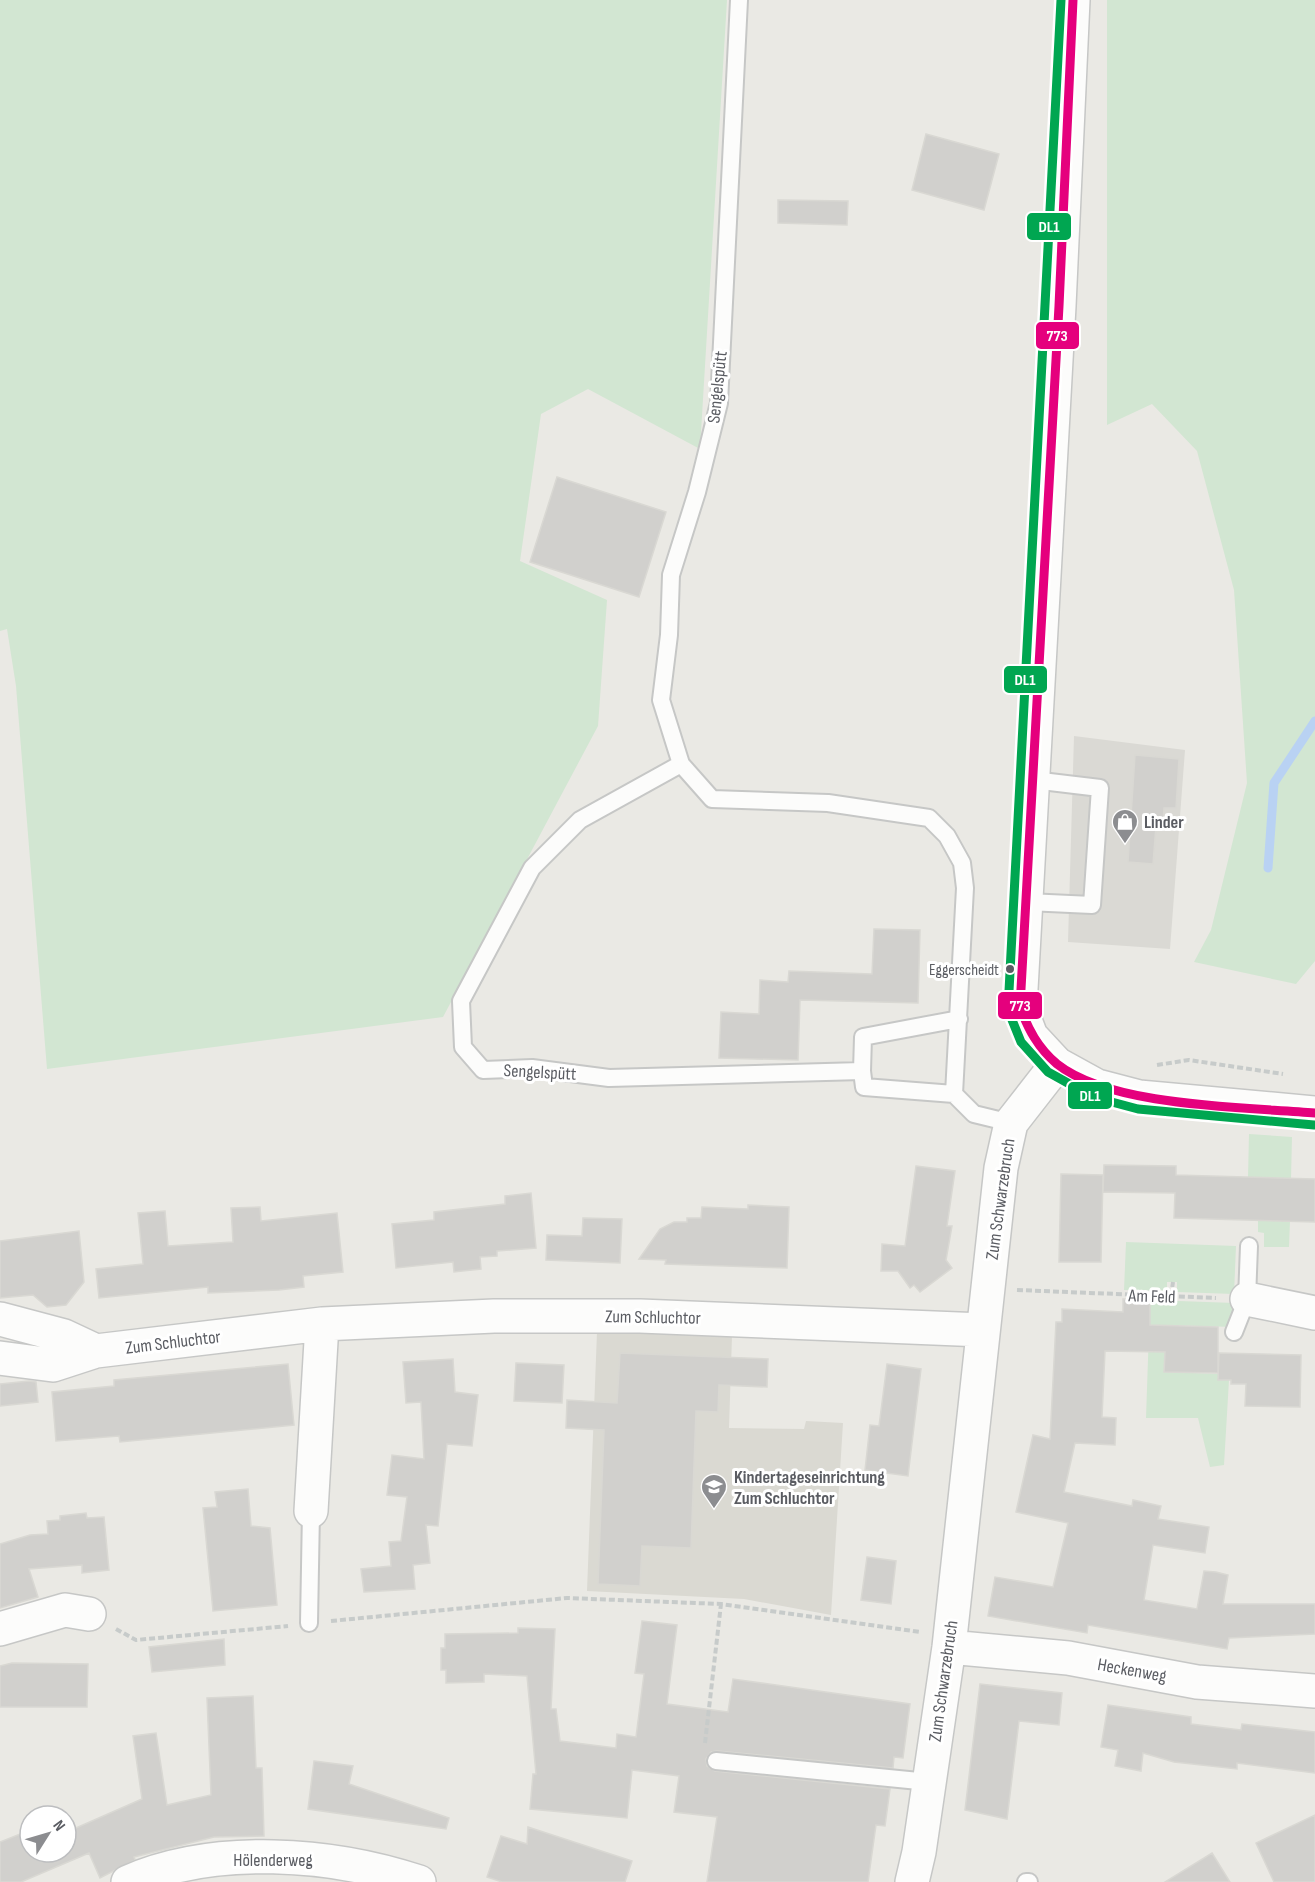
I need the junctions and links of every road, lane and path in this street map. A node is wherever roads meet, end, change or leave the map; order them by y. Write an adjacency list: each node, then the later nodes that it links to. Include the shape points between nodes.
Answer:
1 (739, 0): 3 (lane, Sengelspütt, via 719,403 671,575 661,700)
2 (1073, 0): 4 (street)
3 (681, 765): 6 (lane, Sengelspütt, via 712,799 828,804 929,818 947,836 962,863 965,888); 9 (lane, Sengelspütt, via 580,820 532,868 461,1001 463,1047 483,1070 532,1068 609,1077)
4 (1033, 780): 5 (street); 5 (lane, via 1100,788 1092,905)
5 (1027, 902): 7 (street, via 1020,1007 1031,1036)
6 (959, 1019): 9 (lane, via 862,1037); 11 (lane, Sengelspütt)
7 (1057, 1064): 12 (street, via 1097,1086 1139,1097); 13 (street, Zum Schwarzebruch)
8 (1153, 1066): 10 (path, via 1189,1060)
9 (862, 1071): 11 (lane, via 864,1087)
10 (1283, 1074)
11 (954, 1094): 13 (lane, via 974,1114)
12 (1315, 1113)
13 (1011, 1123): 16 (street, Zum Schwarzebruch, via 1001,1168)
14 (1249, 1246): 18 (lane)
15 (1173, 1282): 17 (path)
16 (988, 1289): 17 (path, Am Feld); 22 (street, Zum Schwarzebruch)
17 (1171, 1296): 18 (path, Am Feld)
18 (1247, 1299): 19 (street); 23 (lane)
19 (1315, 1313)
20 (0, 1319): 24 (street, via 64,1336)
21 (322, 1324): 22 (street, Zum Schluchtor, via 494,1316 640,1316); 24 (street, Zum Schluchtor); 26 (street)
22 (983, 1330): 31 (street, Zum Schwarzebruch)
23 (1234, 1332)
24 (96, 1351): 25 (street, Zum Schluchtor, via 53,1365)
25 (0, 1358)
26 (311, 1511): 29 (lane)
27 (721, 1604): 29 (path, via 567,1598); 31 (path); 33 (path)
28 (89, 1614): 29 (path, via 136,1640); 30 (street, via 65,1610)
29 (309, 1623)
30 (0, 1629)
31 (949, 1641): 32 (street, Heckenweg, via 1197,1682); 34 (street, Zum Schwarzebruch)
32 (1315, 1691)
33 (710, 1758): 34 (lane)
34 (929, 1782): 38 (street, Zum Schwarzebruch)
35 (277, 1870): 36 (street, Hölenderweg, via 232,1859 183,1865); 37 (street, Hölenderweg, via 301,1857)
36 (128, 1882)
37 (419, 1882)
38 (912, 1882)

